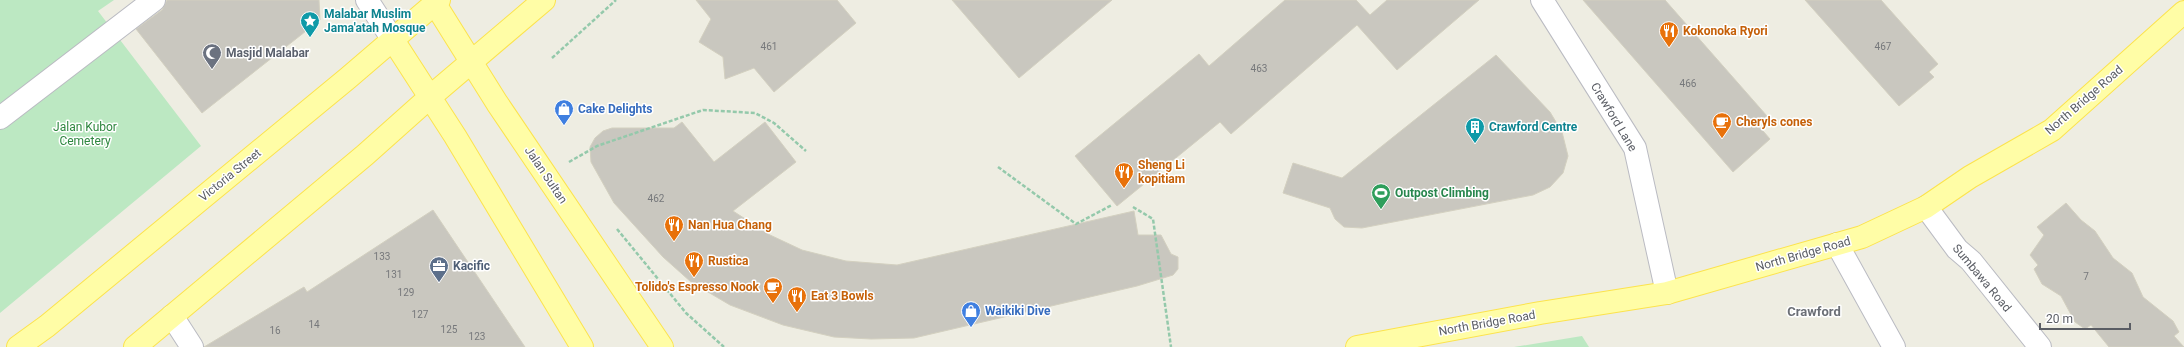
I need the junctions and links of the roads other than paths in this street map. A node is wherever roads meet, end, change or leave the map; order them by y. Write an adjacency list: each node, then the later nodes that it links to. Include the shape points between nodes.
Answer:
1 (154, 0): 10 (street)
2 (367, 0): 7 (street)
3 (544, 0): 8 (main road)
4 (1542, 0): 13 (street, Crawford Lane, via 1636,148)
5 (435, 1): 7 (main road, Victoria Street); 8 (main road, Jalan Sultan)
6 (2184, 12): 11 (main road, North Bridge Road, via 2052,130 1970,177)
7 (393, 40): 9 (main road); 15 (main road, Victoria Street, via 47,326)
8 (471, 61): 9 (main road); 19 (main road, Jalan Sultan)
9 (430, 97): 14 (main road, via 365,155); 18 (main road)
10 (0, 118)
11 (1926, 207): 12 (main road, North Bridge Road, via 1862,237); 22 (street, Sumbawa Road, via 1957,249 1971,261)
12 (1837, 244): 13 (main road, North Bridge Road); 21 (street)
13 (1667, 293): 20 (main road, North Bridge Road, via 1540,313)
14 (172, 316): 16 (main road); 17 (street)
15 (18, 347)
16 (136, 347)
17 (192, 347)
18 (582, 347)
19 (662, 347)
20 (1357, 347)
21 (1894, 347)
22 (2040, 347)

